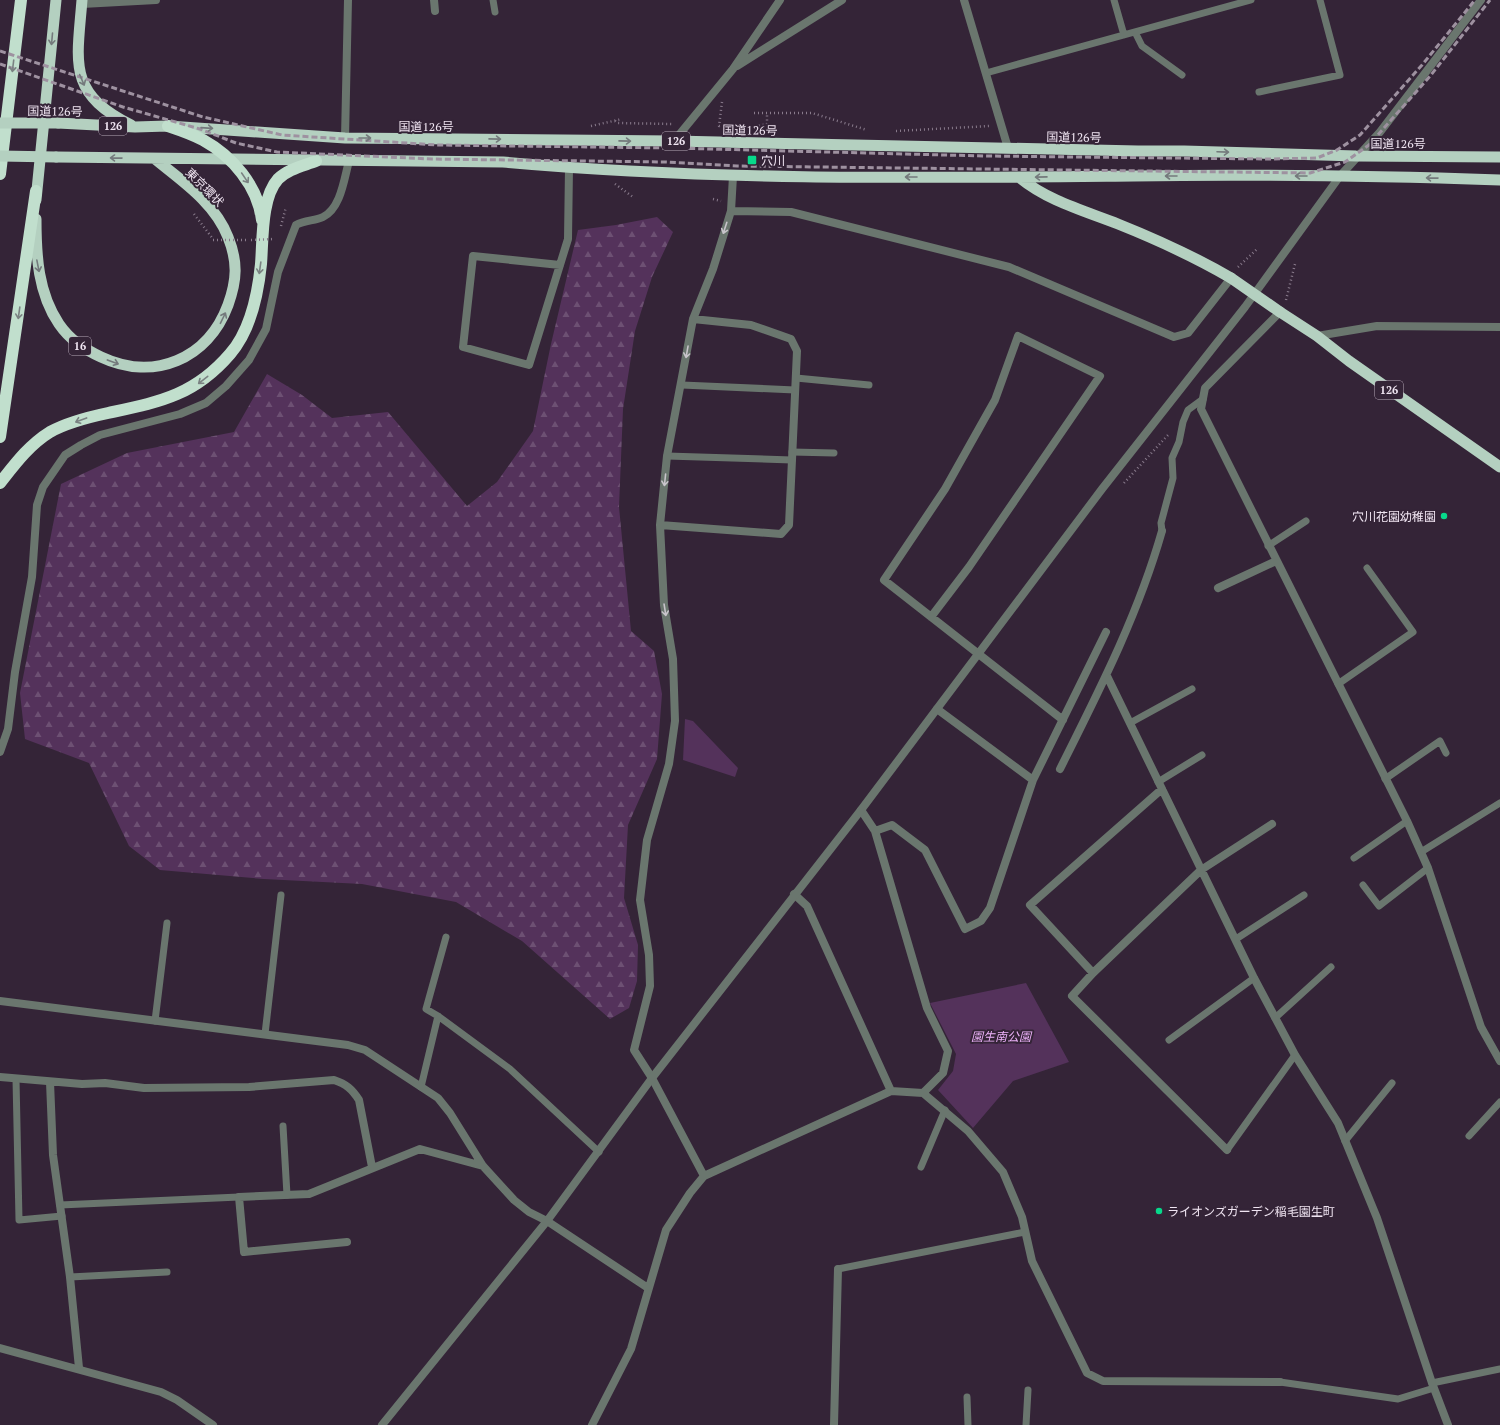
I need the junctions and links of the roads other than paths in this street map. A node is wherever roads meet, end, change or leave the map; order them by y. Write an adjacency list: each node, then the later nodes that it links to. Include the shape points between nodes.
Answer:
1 (22, 0): 37 (highway, one-way to 37)
2 (56, 0): 42 (highway, 東京環状 / 16, one-way to 42)
3 (156, 0): 14 (street)
4 (348, 0): 26 (street)
5 (434, 0): 15 (street)
6 (493, 0): 16 (lane)
7 (780, 0): 19 (street)
8 (842, 0): 19 (street)
9 (964, 0): 20 (street)
10 (1114, 0): 18 (lane)
11 (1320, 0): 22 (lane, via 1340,75)
12 (1481, 0): 30 (street, via 1380,132)
13 (1247, 1): 17 (lane)
14 (82, 2): 25 (highway, one-way to 25, via 78,51 81,77 93,100 115,117)
15 (435, 11)
16 (495, 12)
17 (1135, 32): 18 (lane); 21 (lane, via 1142,46)
18 (1124, 35): 20 (lane)
19 (733, 69): 27 (street)
20 (986, 73): 28 (street)
21 (1182, 75)
22 (1259, 92)
23 (0, 124): 25 (highway, 国道126号 / 126, bridge, via 58,123)
24 (168, 126): 25 (highway, 国道126号 / 126); 26 (highway, 国道126号 / 126, one-way to 26); 33 (highway, via 202,139 221,150)
25 (135, 127)
26 (345, 138): 27 (highway, 国道126号 / 126, one-way to 27)
27 (674, 141): 28 (highway, 国道126号 / 126)
28 (1008, 148): 30 (highway, 国道126号 / 126, one-way to 30, via 1138,152 1184,150)
29 (0, 156): 32 (highway, one-way to 29, bridge)
30 (1356, 156): 31 (highway, 国道126号 / 126); 39 (street)
31 (1500, 158)
32 (155, 159): 33 (highway); 42 (highway, 東京環状 / 16, one-way to 32, via 36,254 44,292 59,324 81,347 112,362 128,367 147,368 167,364 186,357 203,346 217,329 230,300 237,274 228,237 217,217 194,190)
33 (231, 160): 34 (highway); 44 (highway, one-way to 44, via 256,197)
34 (316, 161): 35 (highway); 44 (highway, via 287,171 278,180 271,190)
35 (349, 161): 36 (highway, via 502,162); 79 (street, via 340,196 331,211 322,217 296,225 278,272 266,329 249,360 226,386 206,403 180,414 100,435 81,445 65,455 43,487 37,505 32,577 8,729)
36 (568, 168): 38 (highway); 45 (street, via 568,239)
37 (0, 174)
38 (733, 176): 40 (highway, one-way to 38); 43 (street)
39 (1340, 176): 40 (highway, one-way to 40); 41 (highway, one-way to 39); 72 (street, via 1245,307 1102,489)
40 (1020, 178): 46 (highway, 126, via 1032,188 1064,204 1194,256)
41 (1500, 180)
42 (36, 191): 56 (highway, one-way to 56)
43 (731, 211): 46 (street, via 791,212 1009,267 1174,337 1188,333); 48 (street, one-way to 48, via 713,269)
44 (263, 229): 62 (highway, one-way to 62, via 255,298 247,326 235,349 218,368 197,385 168,399 84,418 51,431 18,459)
45 (560, 265): 45 (street, via 529,365 463,347 473,256)
46 (1231, 278): 47 (highway, 126, bridge)
47 (1282, 308): 50 (highway, 126); 55 (street, via 1205,388)
48 (693, 319): 51 (street, via 751,325 791,339 797,351); 52 (street, one-way to 52)
49 (1500, 327): 50 (street, via 1377,326)
50 (1317, 336): 61 (highway, 126)
51 (796, 378): 53 (lane); 54 (street)
52 (682, 385): 54 (lane); 59 (street)
53 (869, 385)
54 (795, 390): 57 (street)
55 (1203, 399): 65 (lane, via 1188,410 1183,422 1179,442 1172,458 1173,478 1161,523); 66 (street, via 1201,409)
56 (0, 438)
57 (792, 452): 58 (lane); 60 (street)
58 (834, 453)
59 (668, 456): 60 (lane); 64 (street, one-way to 64)
60 (792, 460): 64 (street, via 789,525 781,534)
61 (1500, 467)
62 (0, 483)
63 (1306, 521): 66 (lane)
64 (660, 525): 114 (street, one-way to 114, via 664,605 673,659 675,721 669,764 647,840 640,900 649,955 650,986 634,1050)
65 (1162, 531): 73 (street, via 1138,604)
66 (1268, 546): 67 (street)
67 (1276, 561): 69 (street); 74 (street)
68 (1367, 568): 74 (lane, via 1413,632)
69 (1218, 588)
70 (931, 617): 70 (street, via 884,580 945,489 995,400 1018,336 1100,376 969,567); 72 (street)
71 (1106, 632): 77 (street)
72 (978, 653): 76 (street); 77 (street)
73 (1107, 676): 78 (street); 82 (street)
74 (1338, 684): 83 (street)
75 (1192, 689): 78 (lane)
76 (937, 709): 84 (street); 87 (street)
77 (1062, 720): 84 (street)
78 (1130, 723): 85 (street)
79 (0, 752)
80 (1446, 753): 83 (lane, via 1440,741)
81 (1202, 755): 85 (lane)
82 (1060, 769)
83 (1385, 779): 88 (street)
84 (1033, 780): 90 (street, via 990,908 981,921 965,929 925,850 892,825)
85 (1160, 785): 94 (street); 103 (street, via 1030,905)
86 (1500, 803): 91 (lane)
87 (861, 810): 90 (street); 96 (street)
88 (1407, 821): 91 (street); 92 (lane)
89 (1272, 824): 94 (street)
90 (875, 831): 120 (street, via 927,1008 948,1051 943,1073)
91 (1421, 852): 93 (street)
92 (1354, 858)
93 (1428, 868): 95 (lane, via 1379,906); 112 (street, via 1482,1027)
94 (1200, 870): 101 (street); 103 (street)
95 (1363, 885)
96 (794, 894): 114 (street); 119 (street, via 807,906)
97 (282, 895): 109 (lane)
98 (1304, 895): 101 (lane)
99 (167, 923): 108 (lane)
100 (446, 937): 106 (lane, via 426,1009)
101 (1236, 939): 104 (street)
102 (1331, 967): 107 (lane)
103 (1093, 973): 126 (street, via 1072,996)
104 (1254, 978): 107 (street); 110 (lane)
105 (0, 1001): 108 (street)
106 (438, 1016): 118 (lane); 127 (lane, via 510,1069)
107 (1275, 1018): 111 (street)
108 (155, 1021): 109 (street)
109 (265, 1034): 118 (street, via 360,1048)
110 (1169, 1040)
111 (1295, 1055): 125 (street, via 1338,1123); 126 (lane)
112 (1500, 1061)
113 (0, 1077): 115 (street)
114 (652, 1078): 127 (street); 131 (street)
115 (16, 1079): 116 (street); 135 (lane, via 19,1220)
116 (50, 1082): 129 (street, via 166,1088 248,1087 334,1080 346,1084 359,1100); 134 (street, via 53,1155)
117 (1392, 1083): 125 (lane)
118 (421, 1087): 128 (street, via 438,1098 450,1113)
119 (891, 1091): 120 (street); 131 (street)
120 (922, 1093): 122 (street)
121 (1500, 1102): 124 (lane)
122 (945, 1110): 130 (lane); 137 (street, via 968,1130 1003,1172 1022,1217)
123 (283, 1126): 132 (lane)
124 (1469, 1136)
125 (1345, 1141): 147 (street, via 1377,1218)
126 (1227, 1150)
127 (599, 1152): 136 (street)
128 (483, 1166): 129 (street, via 420,1149); 136 (street, via 514,1200 529,1212)
129 (372, 1167): 132 (street, via 309,1194)
130 (921, 1167)
131 (704, 1176): 142 (street, via 690,1192 666,1230)
132 (287, 1195): 133 (street)
133 (239, 1197): 134 (lane); 138 (street, via 244,1252)
134 (60, 1205): 135 (street)
135 (62, 1216): 141 (street)
136 (547, 1221): 142 (street); 151 (street)
137 (1025, 1232): 139 (lane); 146 (street, via 1032,1261 1087,1373 1103,1380)
138 (347, 1242)
139 (838, 1269): 153 (street)
140 (167, 1272): 141 (lane)
141 (70, 1277): 144 (street)
142 (648, 1288): 152 (street, via 631,1349)
143 (0, 1348): 144 (street)
144 (79, 1368): 150 (street, via 161,1392)
145 (1500, 1369): 147 (lane)
146 (1280, 1382): 147 (lane, via 1398,1398)
147 (1433, 1386): 156 (street)
148 (1028, 1390): 155 (lane)
149 (967, 1397): 154 (lane)
150 (213, 1425)
151 (382, 1425)
152 (592, 1425)
153 (834, 1425)
154 (968, 1425)
155 (1026, 1425)
156 (1448, 1425)

